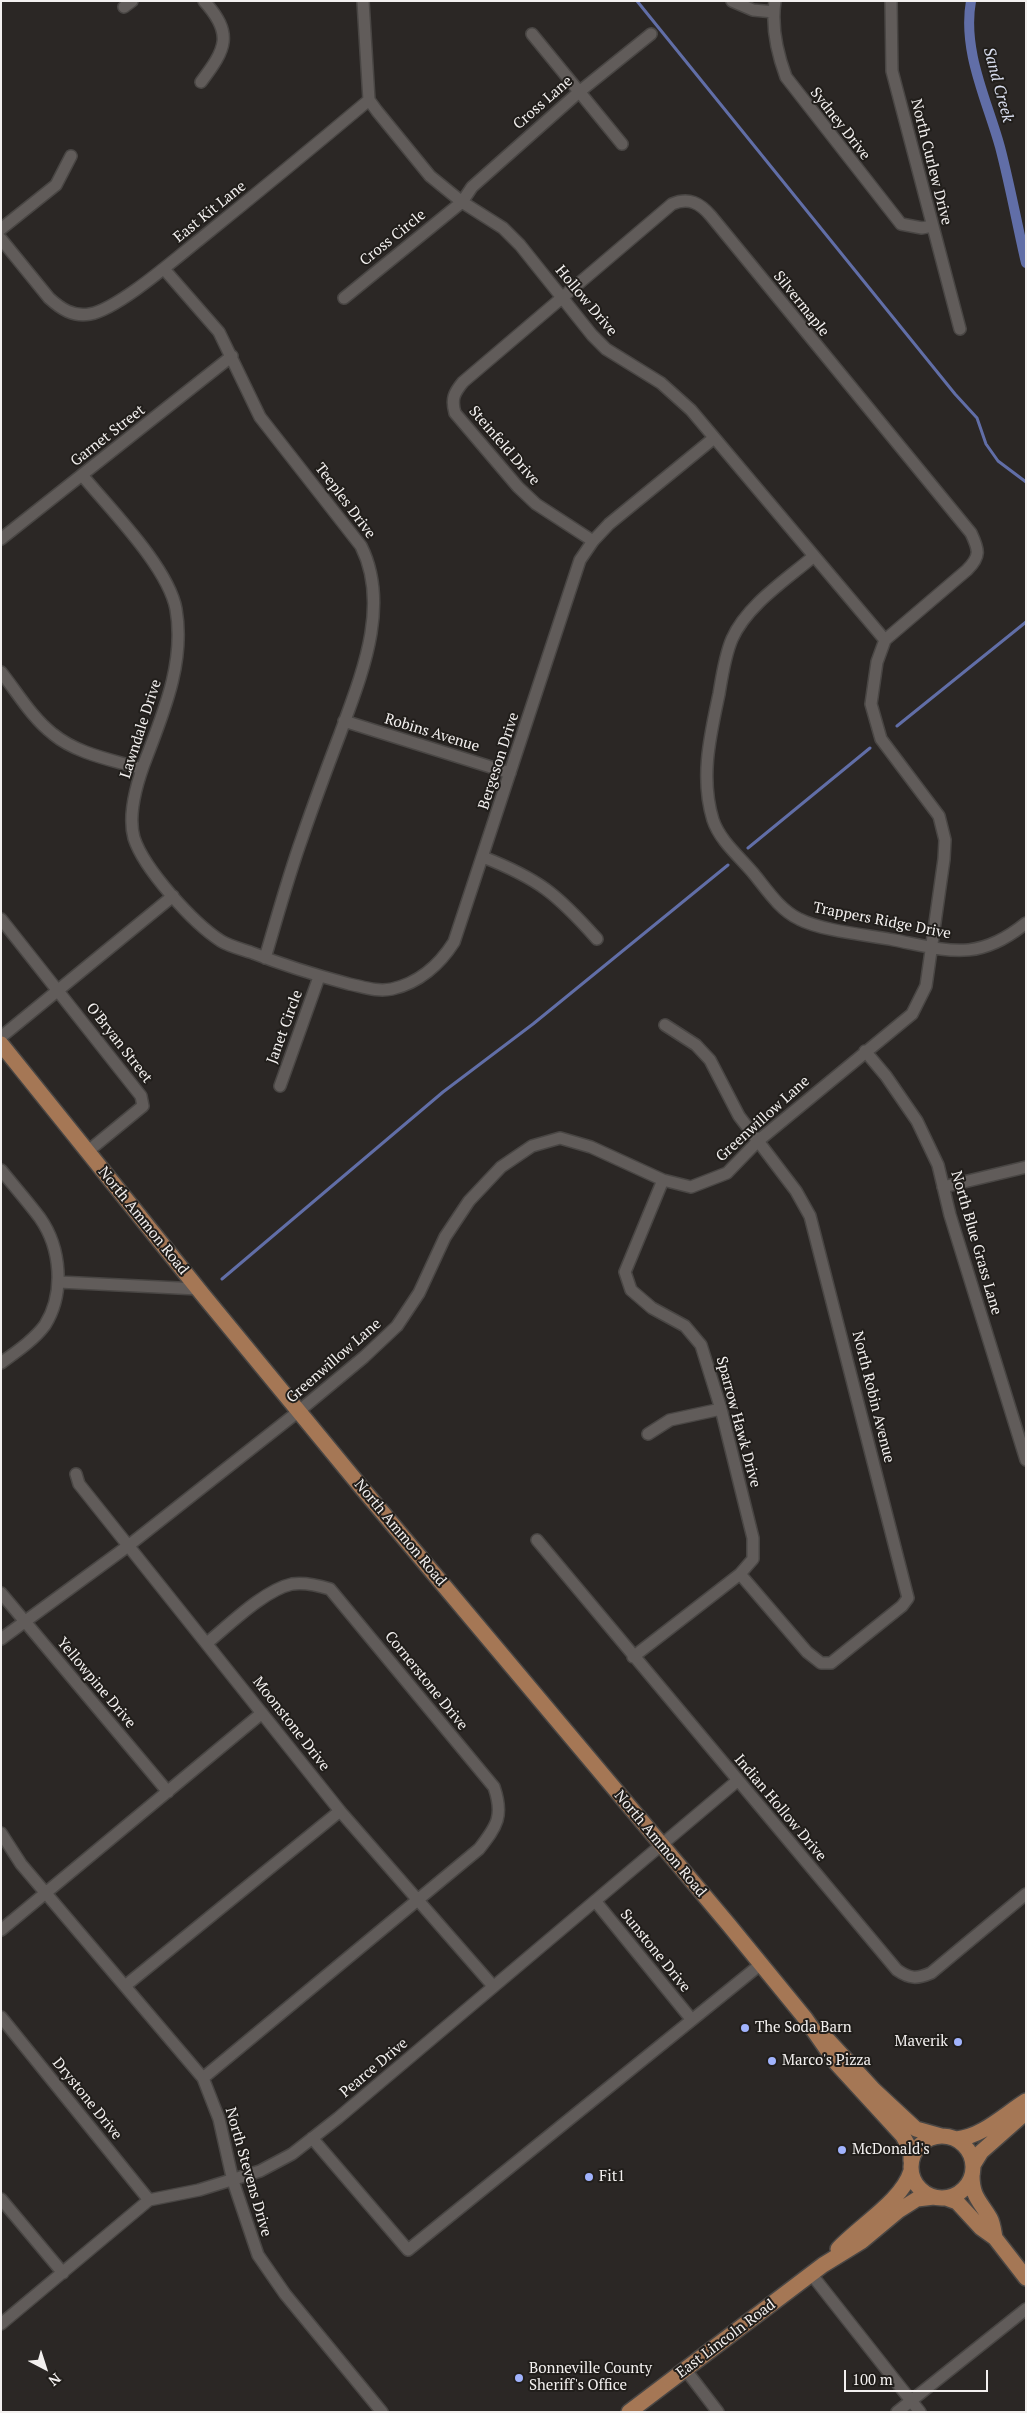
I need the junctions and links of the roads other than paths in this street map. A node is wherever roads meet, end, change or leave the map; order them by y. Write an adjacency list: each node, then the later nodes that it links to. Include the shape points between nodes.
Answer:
1 (204, 1): 8 (street, via 219,18 224,37 214,65)
2 (363, 1): 10 (street)
3 (732, 1): 5 (street, via 753,10)
4 (891, 1): 14 (street, North Curlew Drive, via 892,71)
5 (775, 7): 14 (street, Sydney Drive, via 776,52 786,77 803,102 900,224 922,228)
6 (532, 34): 9 (street)
7 (651, 34): 9 (street, Cross Lane)
8 (201, 82)
9 (579, 92): 11 (street); 13 (street, Cross Lane, via 472,187)
10 (369, 100): 13 (street, Hollow Drive, via 430,176); 17 (street, East Kit Lane)
11 (622, 144)
12 (71, 156): 15 (street, via 56,185)
13 (462, 202): 18 (street, Cross Circle); 19 (street, Hollow Drive, via 503,228)
14 (932, 226): 20 (street, North Curlew Drive)
15 (1, 229)
16 (1, 239): 17 (street, East Kit Lane, via 49,298 64,311 74,314 90,314 128,295)
17 (164, 269): 21 (street, Teeples Drive, via 219,332)
18 (344, 298)
19 (564, 298): 22 (street, Hollow Drive, via 606,349 676,395); 25 (street, Steinfeld Drive, via 463,382 454,393 452,402 455,413 518,487 536,504); 27 (street, Silvermaple, via 672,204 683,200 702,206 971,533 978,547 976,560)
20 (960, 329)
21 (232, 356): 23 (street, Garnet Street); 29 (street, Teeples Drive, via 260,417 362,546 369,562 373,587 367,654)
22 (714, 438): 25 (street, Bergeson Drive); 26 (street, Hollow Drive)
23 (82, 476): 24 (street, Garnet Street); 30 (street, Lawndale Drive, via 154,563 176,607 176,664 167,704)
24 (1, 539)
25 (593, 540): 31 (street, Bergeson Drive, via 580,560)
26 (814, 556): 27 (street, Hollow Drive); 37 (street, Trappers Ridge Drive, via 750,613 732,639 707,752 706,785 714,822 726,843 777,902 798,919 822,927)
27 (885, 640): 37 (street, Greenwillow Lane, via 873,685 871,704 876,724 892,756 939,816 945,840)
28 (1, 672): 30 (street, via 53,735 72,747)
29 (344, 721): 31 (street, Robins Avenue); 38 (street, Teeples Drive, via 301,840)
30 (142, 769): 33 (street, Lawndale Drive, via 132,820 134,837 142,855)
31 (510, 773): 32 (street, Bergeson Drive)
32 (483, 857): 36 (street, via 534,880 556,895); 39 (street, Bergeson Drive, via 454,942 438,962 412,983 390,989 370,989)
33 (173, 896): 38 (street, Lawndale Drive, via 197,923 222,942); 40 (street)
34 (1, 919): 40 (street)
35 (1026, 924): 37 (street, Trappers Ridge Drive, via 1008,938 986,948 960,951)
36 (597, 939)
37 (931, 947): 44 (street, Greenwillow Lane, via 926,986 912,1014)
38 (265, 958): 39 (street, Bergeson Drive)
39 (320, 977): 45 (street, Janet Circle)
40 (59, 991): 42 (street); 47 (street, O'Bryan Street, via 141,1096 143,1106)
41 (665, 1025): 46 (street, North Robin Avenue, via 696,1045 710,1060 739,1116)
42 (1, 1037)
43 (1, 1044): 47 (main road, North Ammon Road)
44 (865, 1051): 46 (street, Greenwillow Lane); 51 (street, North Blue Grass Lane, via 917,1121 938,1165)
45 (280, 1086)
46 (758, 1141): 50 (street, Greenwillow Lane, via 727,1173 691,1187); 62 (street, North Robin Avenue, via 796,1191 810,1216 908,1598 831,1663 821,1663 807,1652)
47 (87, 1152): 53 (main road, North Ammon Road)
48 (1026, 1167): 51 (street)
49 (1, 1170): 52 (street, via 41,1220 56,1255)
50 (663, 1180): 55 (street, Sparrow Hawk Drive, via 625,1272 630,1290 652,1308 685,1326 701,1346); 56 (street, Greenwillow Lane, via 591,1147 560,1138 532,1146 502,1167 468,1201 445,1237 419,1293 397,1326)
51 (943, 1187): 58 (street, North Blue Grass Lane)
52 (59, 1282): 53 (street); 54 (street, via 44,1326 27,1344)
53 (198, 1288): 56 (main road, North Ammon Road)
54 (1, 1362)
55 (722, 1409): 57 (street, via 670,1420); 62 (street, Sparrow Hawk Drive, via 753,1538 753,1559)
56 (299, 1411): 61 (street, Greenwillow Lane); 73 (main road, North Ammon Road)
57 (648, 1434)
58 (1026, 1460)
59 (76, 1474): 61 (street, Moonstone Drive, via 79,1484)
60 (538, 1540): 67 (street, Indian Hollow Drive)
61 (128, 1546): 64 (street, Greenwillow Lane); 66 (street, Moonstone Drive)
62 (740, 1574): 67 (street, Sparrow Hawk Drive)
63 (1, 1593): 64 (street, Yellowpine Drive)
64 (25, 1621): 65 (street, Greenwillow Lane); 70 (street, Yellowpine Drive)
65 (1, 1639)
66 (207, 1643): 68 (street, Moonstone Drive); 76 (street, Cornerstone Drive, via 267,1596 292,1584 312,1584 330,1590 494,1787 500,1804 496,1827 479,1849)
67 (633, 1656): 69 (street, Indian Hollow Drive)
68 (262, 1712): 70 (street); 71 (street, Moonstone Drive)
69 (737, 1781): 73 (street, Pearce Drive); 75 (street, Indian Hollow Drive, via 907,1977 918,1978 931,1973)
70 (168, 1792): 74 (street)
71 (340, 1811): 76 (street, Moonstone Drive); 80 (street)
72 (1, 1833): 74 (street, North Stevens Drive, via 21,1864)
73 (661, 1846): 77 (street, Pearce Drive); 79 (main road, North Ammon Road)
74 (46, 1892): 78 (street); 80 (street, North Stevens Drive)
75 (1026, 1894)
76 (418, 1900): 81 (street, Moonstone Drive); 85 (street, Cornerstone Drive)
77 (596, 1902): 81 (street, Pearce Drive); 84 (street, Sunstone Drive)
78 (1, 1930)
79 (760, 1964): 83 (main road, North Ammon Road); 84 (street)
80 (125, 1986): 85 (street, North Stevens Drive)
81 (493, 1986): 88 (street, Pearce Drive)
82 (1, 2018): 95 (street, Drystone Drive)
83 (805, 2018): 89 (main road, North Ammon Road, via 916,2129); 90 (main road, North Ammon Road, via 837,2064 903,2136 911,2151)
84 (692, 2020): 88 (street, via 408,2250)
85 (203, 2078): 92 (street, North Stevens Drive, via 219,2119)
86 (1026, 2101): 89 (main road, via 980,2132 964,2139)
87 (1026, 2112): 91 (main road, via 980,2152)
88 (312, 2138): 92 (street, Pearce Drive, via 292,2154)
89 (950, 2138): 90 (main road, via 929,2139 921,2144); 91 (main road, via 965,2146 971,2154)
90 (911, 2166): 93 (main road, via 920,2189); 97 (main road, East Lincoln Road, via 908,2182 901,2193 853,2232)
91 (973, 2170): 93 (main road, via 968,2185 960,2193); 96 (main road, via 972,2188 981,2208 991,2219)
92 (233, 2181): 95 (street, Pearce Drive); 104 (street, North Stevens Drive, via 258,2255 285,2294)
93 (940, 2197): 96 (main road, via 962,2207); 97 (main road, East Lincoln Road, via 917,2199)
94 (1, 2199): 98 (street)
95 (149, 2200): 98 (street, Pearce Drive)
96 (995, 2238): 99 (main road)
97 (817, 2270): 102 (main road, East Lincoln Road); 103 (street)
98 (63, 2273): 101 (street, Pearce Drive)
99 (1026, 2278)
100 (1026, 2309): 103 (street)
101 (1, 2324)
102 (686, 2369): 105 (main road, East Lincoln Road); 106 (street)
103 (911, 2401): 107 (street); 108 (street)
104 (382, 2412)
105 (629, 2412)
106 (718, 2412)
107 (897, 2412)
108 (920, 2412)

